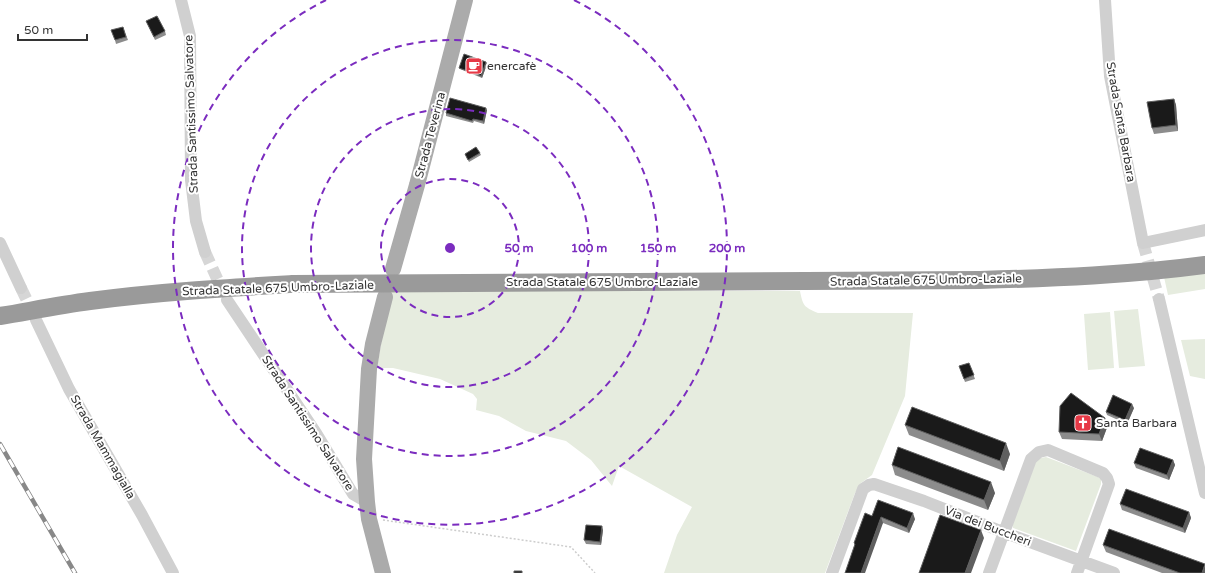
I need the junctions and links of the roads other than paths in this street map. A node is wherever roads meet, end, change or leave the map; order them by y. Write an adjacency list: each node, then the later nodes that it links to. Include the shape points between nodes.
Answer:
1 (181, 0): 6 (street, Strada Santissimo Salvatore, via 190,36 191,180 196,221)
2 (465, 0): 9 (main road, Strada Teverina)
3 (1105, 0): 4 (street, Strada Santa Barbara, via 1110,76 1143,243)
4 (1205, 230)
5 (0, 243): 10 (street)
6 (205, 252)
7 (1205, 254): 14 (highway, Strada Statale 675 Umbro-Laziale, via 1058,266 979,268 291,272 142,283)
8 (1205, 265): 15 (highway, Strada Statale 675 Umbro-Laziale, via 1057,278 980,280 292,284 218,288 89,301)
9 (393, 269)
10 (21, 288)
11 (385, 297): 18 (main road, via 369,369 364,459)
12 (1159, 299): 17 (street)
13 (227, 300): 18 (street, Strada Santissimo Salvatore, via 316,433 353,494)
14 (0, 304)
15 (0, 316)
16 (36, 320): 21 (street, Strada Mammagialla, via 69,389 142,514)
17 (1205, 492)
18 (367, 502): 22 (main road)
19 (1003, 532): 20 (street, Via dei Buccheri); 20 (street, via 1031,459 1039,452 1048,450 1103,473 1107,478 1108,484); 23 (street, Via dei Buccheri, via 924,501 874,484 869,485 863,489); 24 (street)
20 (1081, 561): 25 (street); 26 (street, Via dei Buccheri)
21 (173, 573)
22 (383, 573)
23 (832, 573)
24 (989, 573)
25 (1077, 573)
26 (1114, 573)

